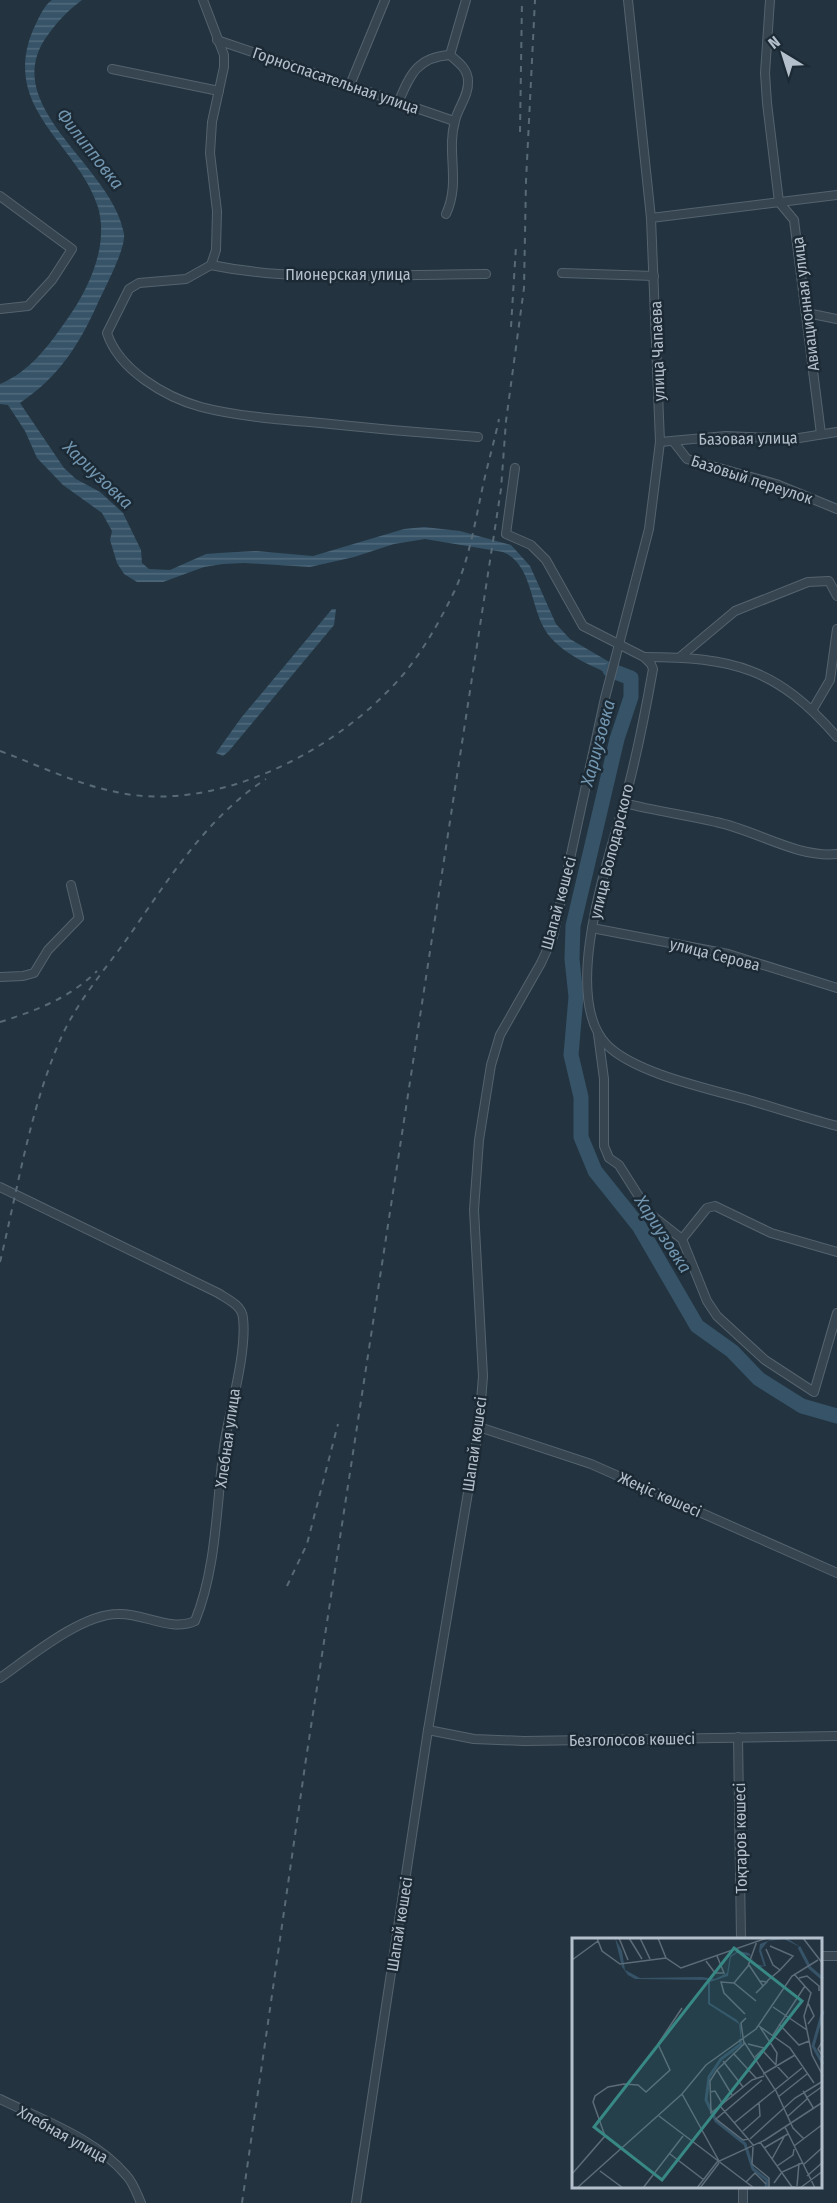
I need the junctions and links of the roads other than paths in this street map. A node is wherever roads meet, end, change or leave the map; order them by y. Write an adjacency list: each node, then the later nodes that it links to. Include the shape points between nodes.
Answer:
1 (203, 0): 6 (street)
2 (385, 0): 9 (street)
3 (466, 0): 7 (street)
4 (628, 0): 17 (street, улица Чапаева)
5 (770, 0): 15 (street, Авиационная улица, via 765,73)
6 (217, 40): 9 (street, Горноспасательная улица); 10 (street, via 224,55)
7 (450, 55): 11 (street, via 433,56 421,63); 12 (street, via 463,66 468,81)
8 (112, 69): 10 (street)
9 (350, 85): 11 (street, Горноспасательная улица)
10 (219, 91): 18 (street, via 210,153 218,211 216,250)
11 (398, 103): 12 (street, Горноспасательная улица)
12 (454, 121): 16 (street, via 454,198)
13 (837, 195): 15 (street)
14 (0, 196): 22 (street, via 72,249 52,280 28,306)
15 (778, 202): 17 (street); 23 (street, Авиационная улица, via 794,220)
16 (446, 214)
17 (651, 218): 21 (street, улица Чапаева)
18 (211, 265): 20 (street, Пионерская улица, via 246,272 291,274); 27 (street, via 186,279 139,283 129,289 107,333 112,347 142,377 200,407 244,415)
19 (562, 273): 21 (street)
20 (486, 274)
21 (654, 276): 29 (street, улица Чапаева)
22 (0, 309)
23 (807, 313): 24 (street); 26 (street, Авиационная улица)
24 (837, 319)
25 (837, 432): 26 (street, Базовая улица)
26 (821, 434): 28 (street, Базовая улица, via 793,439 726,436)
27 (478, 436)
28 (673, 441): 29 (street, Базовая улица); 31 (street, Базовый переулок, via 687,459 776,484)
29 (660, 442): 34 (street, улица Чапаева, via 649,529)
30 (515, 468): 34 (street, via 506,534 531,545 546,560 583,626)
31 (837, 509)
32 (837, 596): 36 (street, via 829,581 808,582 735,612)
33 (837, 629): 38 (street, via 830,680)
34 (619, 642): 35 (street); 37 (street, улица Чапаева)
35 (644, 657): 36 (street); 40 (street, улица Володарского, via 652,669)
36 (680, 657): 38 (street, via 736,665 788,689)
37 (605, 698): 52 (street, Шапай көшесі, via 553,937 500,1035 491,1065 479,1140 474,1210 483,1376)
38 (813, 709): 39 (street)
39 (837, 737)
40 (624, 803): 41 (street, via 717,822 806,852); 43 (street, улица Володарского)
41 (837, 854)
42 (72, 885): 44 (street, via 79,918 48,950 34,973)
43 (592, 928): 45 (street, улица Серова, via 728,954); 46 (street, улица Володарского, via 589,988)
44 (0, 976)
45 (837, 988)
46 (598, 1032): 47 (street, улица Володарского, via 620,1056 693,1085); 49 (street, via 606,1152 619,1165 650,1214)
47 (837, 1126)
48 (0, 1187): 54 (street, Хлебная улица, via 218,1293 235,1304 243,1316 210,1557 195,1621 184,1626 141,1615 116,1614 91,1619)
49 (682, 1239): 50 (street, via 707,1208 715,1206 771,1233); 51 (street, via 717,1316 765,1360 814,1392)
50 (837, 1252)
51 (837, 1313)
52 (479, 1427): 53 (street, Жеңіс көшесі, via 591,1464); 55 (street, Шапай көшесі)
53 (837, 1573)
54 (0, 1678)
55 (428, 1730): 57 (street, Безголосов көшесі, via 474,1739 524,1741); 61 (street, Шапай көшесі)
56 (837, 1736): 57 (street, Безголосов көшесі)
57 (738, 1737): 58 (street, Тоқтаров көшесі)
58 (741, 1938)
59 (0, 2099): 60 (street, Хлебная улица, via 113,2161 128,2177)
60 (141, 2203)
61 (356, 2203)

